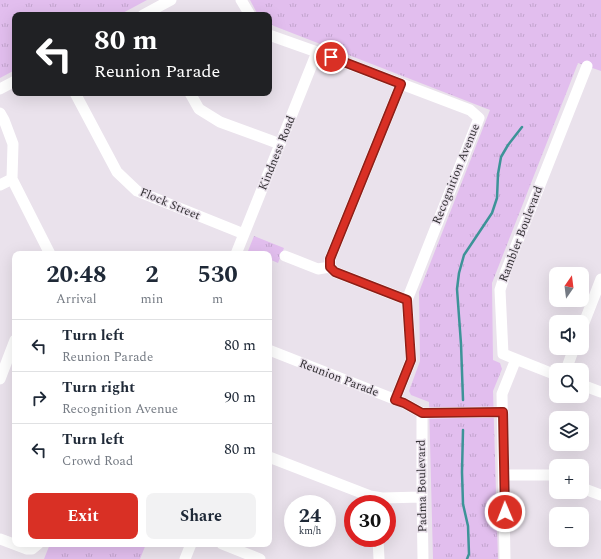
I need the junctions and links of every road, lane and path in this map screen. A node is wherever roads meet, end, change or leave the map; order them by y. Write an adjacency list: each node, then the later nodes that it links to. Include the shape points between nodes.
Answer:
1 (171, 0): 3 (street)
2 (241, 0): 4 (street)
3 (149, 12)
4 (248, 12)
5 (272, 36): 6 (street, Recognition Avenue)
6 (317, 52): 9 (street, Recognition Avenue); 14 (street, Kindness Road)
7 (586, 66): 27 (street, Rambler Boulevard, via 500,290 503,354)
8 (12, 83): 10 (street)
9 (401, 84): 21 (street, via 330,259); 23 (street, Recognition Avenue, via 470,110 478,118)
10 (0, 89)
11 (77, 96): 17 (street, Flock Street, via 117,172 137,191)
12 (192, 96): 14 (street, via 199,109 220,122)
13 (0, 113): 15 (street, via 14,144)
14 (280, 144): 17 (street, Kindness Road)
15 (12, 178): 16 (street); 18 (street)
16 (0, 185)
17 (244, 234): 19 (street, Kindness Road)
18 (48, 251)
19 (237, 251)
20 (285, 256): 21 (street, via 318,269)
21 (330, 267): 23 (street, via 335,272)
22 (601, 279): 24 (street)
23 (407, 300): 32 (street, Recognition Avenue, via 411,360)
24 (587, 315)
25 (12, 348): 29 (street)
26 (272, 351): 32 (street, Reunion Parade)
27 (516, 359): 28 (street, Rambler Boulevard); 33 (street, via 502,394)
28 (549, 372)
29 (0, 379)
30 (589, 388): 31 (street)
31 (601, 392)
32 (395, 400): 34 (street, Reunion Parade)
33 (503, 412): 34 (street, Reunion Parade); 36 (street)
34 (422, 413): 41 (street, Padma Boulevard)
35 (272, 458): 39 (street)
36 (504, 475): 37 (street); 54 (street)
37 (549, 475)
38 (589, 491): 40 (street)
39 (367, 495)
40 (601, 495)
41 (422, 497): 42 (street); 53 (street, Padma Boulevard)
42 (396, 499)
43 (1, 541): 44 (street)
44 (12, 544)
45 (20, 547): 46 (street)
46 (34, 547)
47 (190, 547): 50 (street)
48 (230, 547): 51 (street)
49 (378, 547): 52 (street)
50 (185, 559)
51 (260, 559)
52 (379, 559)
53 (423, 559)
54 (505, 559)

